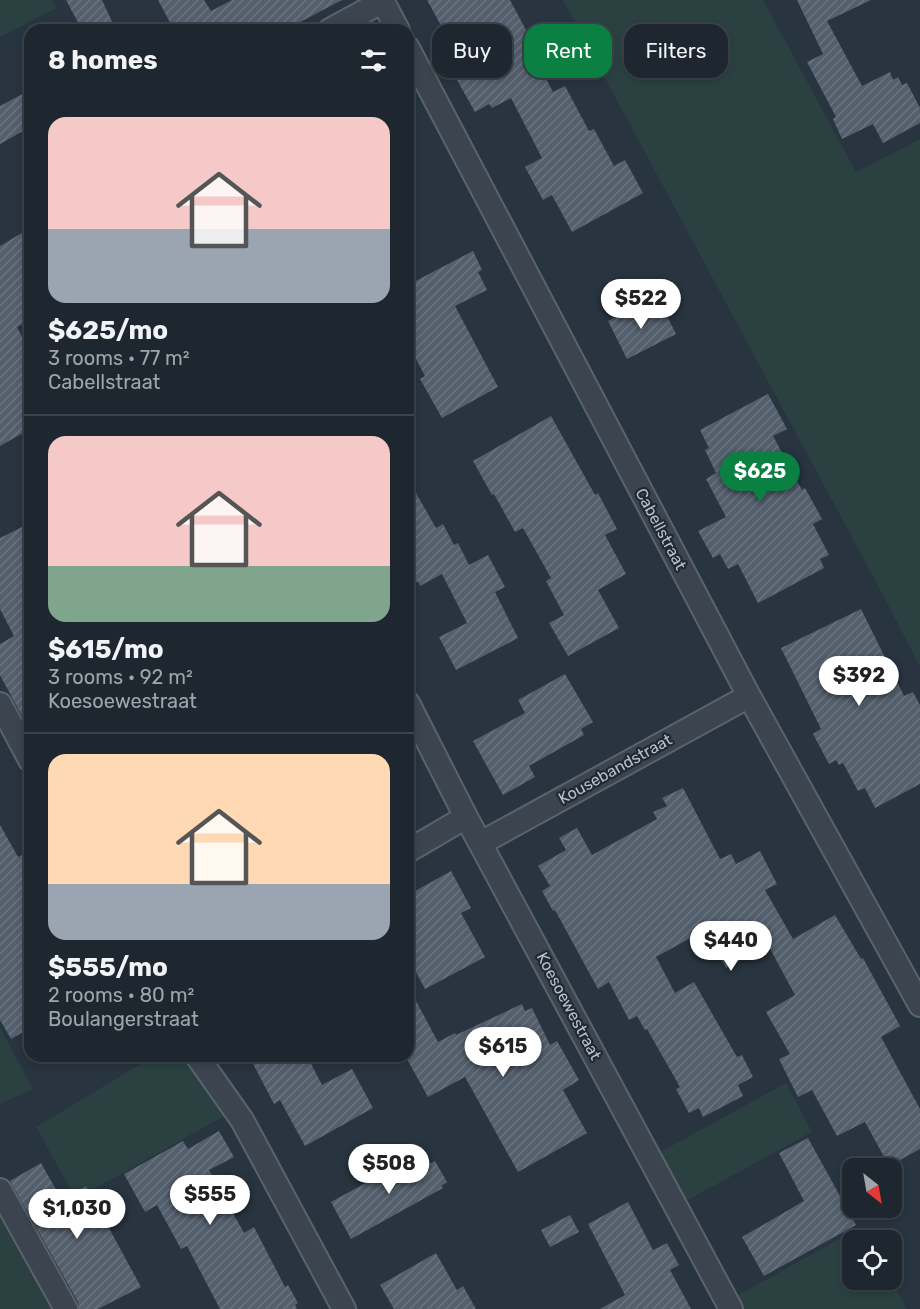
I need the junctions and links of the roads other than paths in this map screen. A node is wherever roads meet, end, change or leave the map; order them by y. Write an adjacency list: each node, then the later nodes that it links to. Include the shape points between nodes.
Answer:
1 (383, 0): 2 (street); 3 (street)
2 (341, 24)
3 (395, 24)
4 (414, 59): 5 (street, Cabellstraat)
5 (749, 696): 10 (street, Kousebandstraat); 12 (street, Cabellstraat)
6 (0, 704): 8 (street)
7 (414, 715): 9 (street, Koesoewestraat)
8 (24, 749)
9 (466, 817): 10 (street, Koesoewestraat); 11 (street)
10 (481, 843): 17 (street, Koesoewestraat)
11 (414, 847)
12 (920, 1005)
13 (201, 1062): 16 (street, via 242,1120)
14 (0, 1190): 15 (street)
15 (66, 1309)
16 (344, 1309)
17 (731, 1309)

